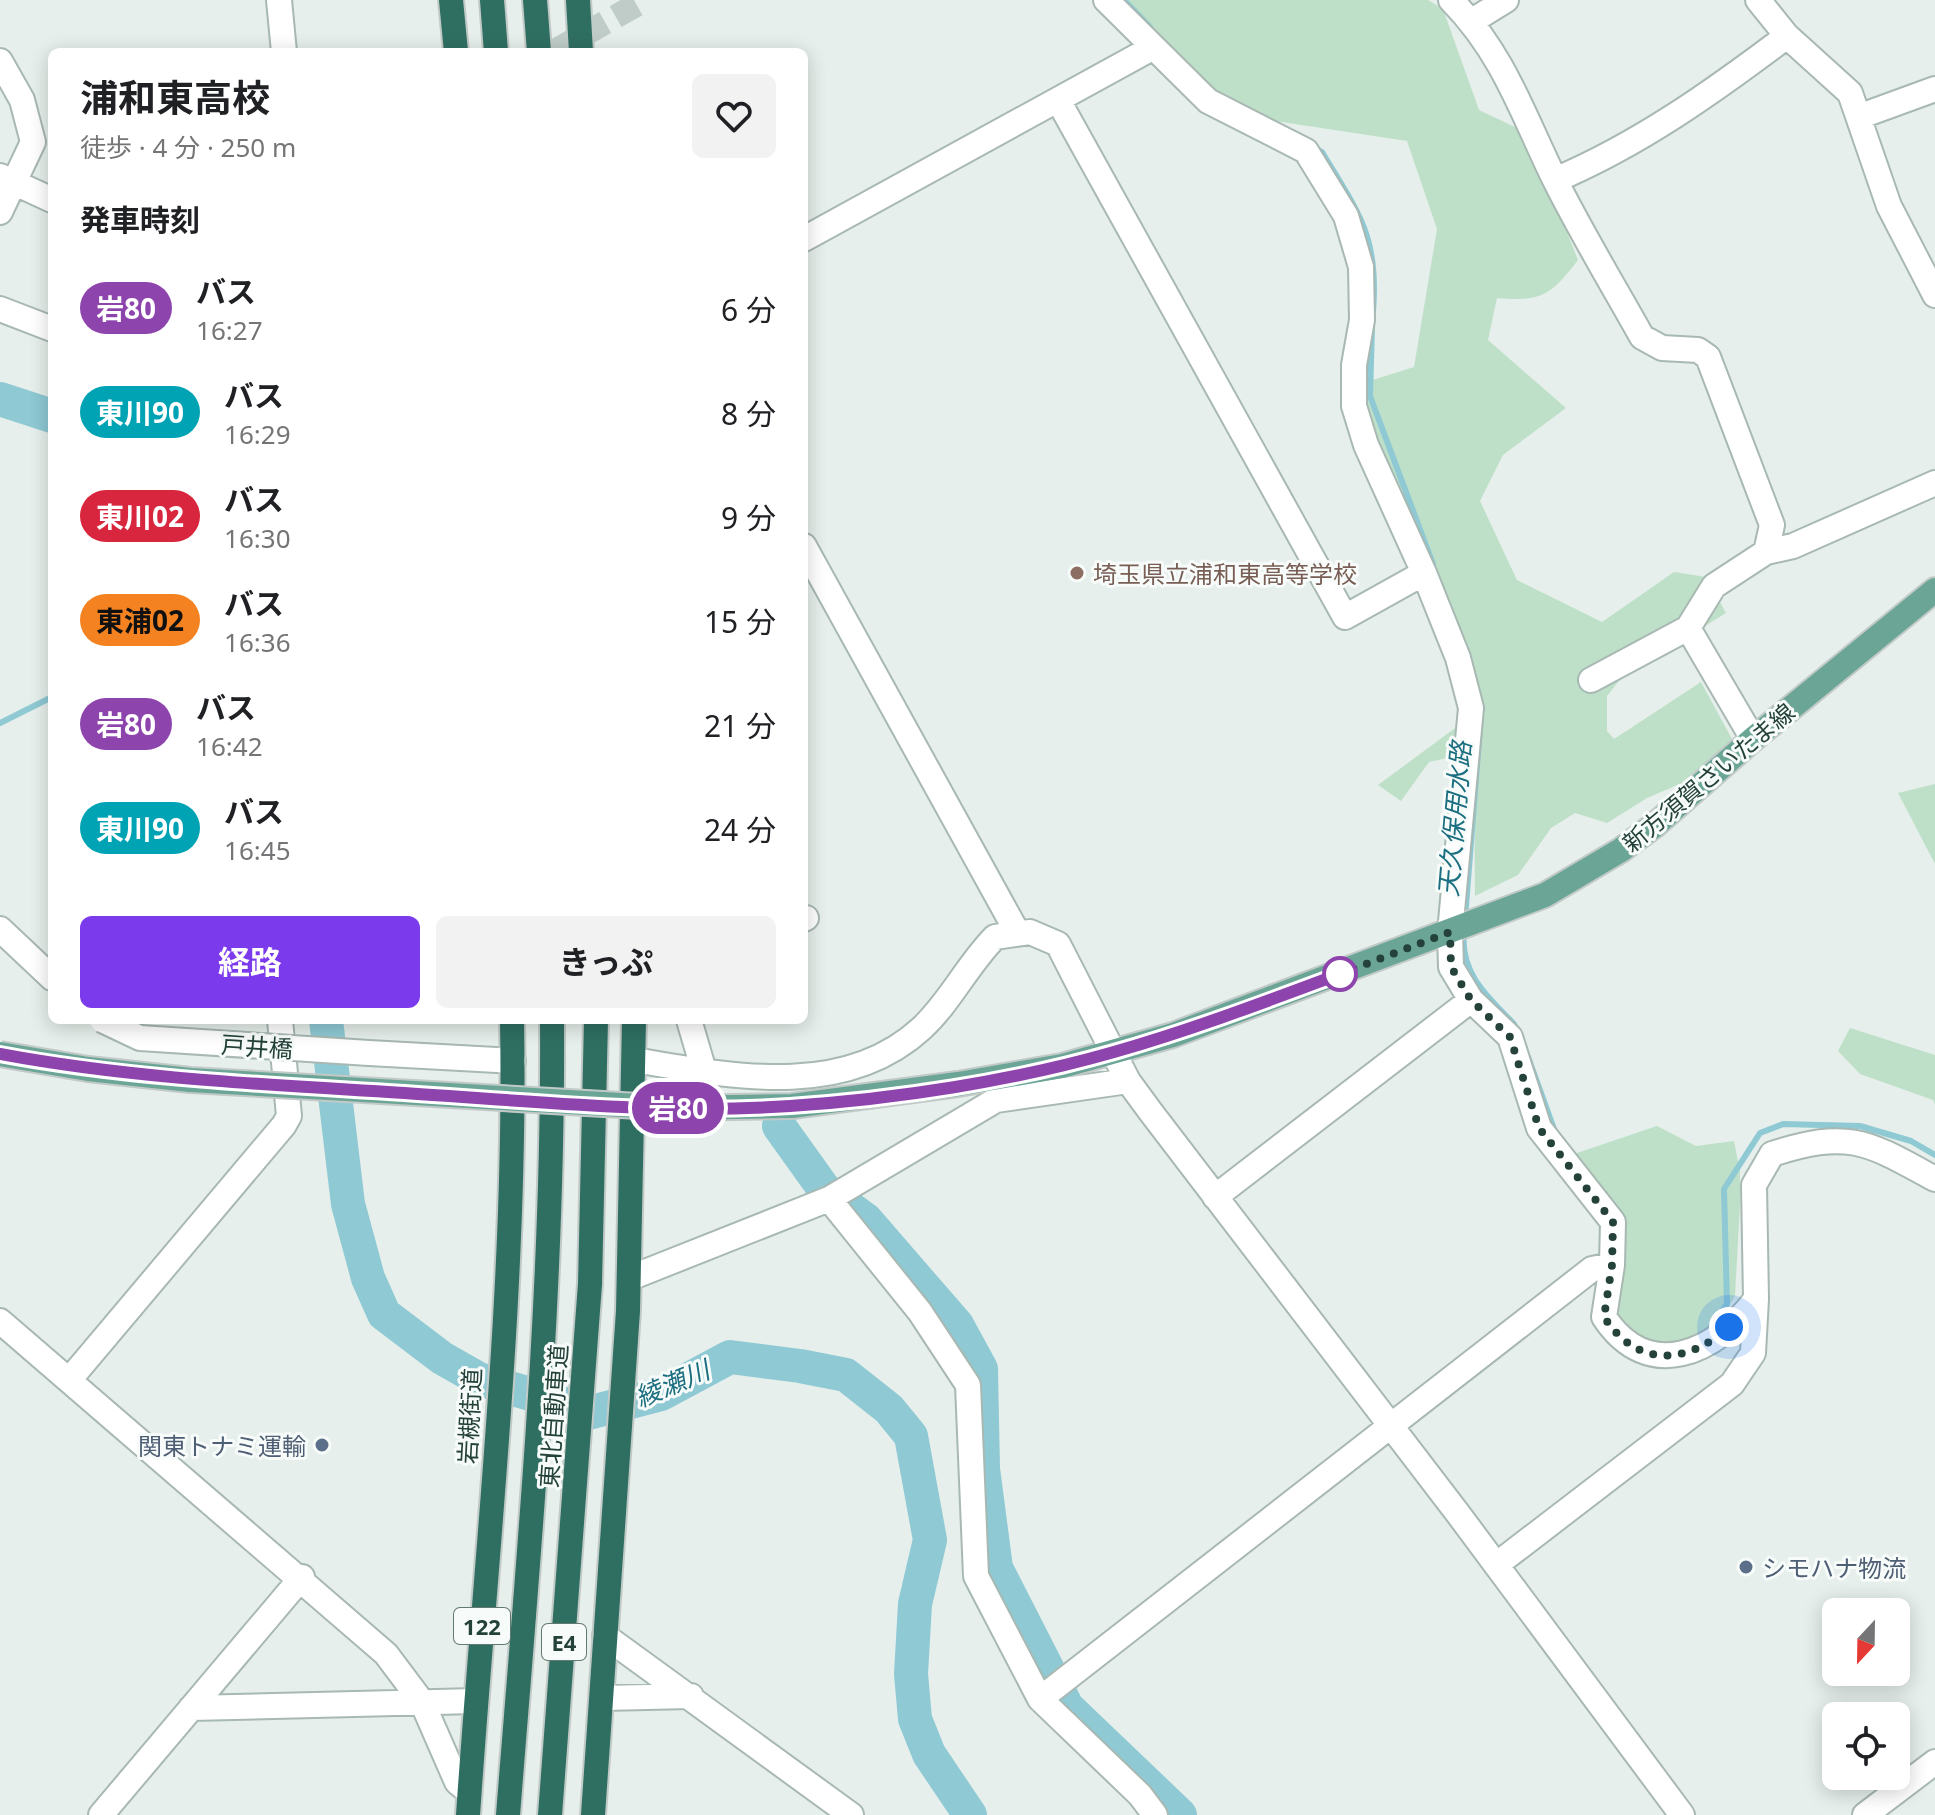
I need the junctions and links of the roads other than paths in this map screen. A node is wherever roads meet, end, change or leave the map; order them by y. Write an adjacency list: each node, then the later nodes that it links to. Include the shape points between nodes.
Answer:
1 (279, 0): 12 (street)
2 (451, 0): 13 (highway)
3 (492, 0): 14 (highway)
4 (535, 0): 15 (highway)
5 (578, 0): 16 (highway)
6 (1106, 0): 17 (street)
7 (1451, 0): 10 (street)
8 (1506, 0): 10 (street)
9 (1758, 0): 11 (street)
10 (1472, 21): 23 (street, via 1510,79)
11 (1787, 36): 21 (street, via 1850,93); 23 (street, via 1634,142)
12 (284, 48)
13 (456, 48)
14 (496, 48)
15 (539, 48)
16 (581, 48)
17 (1152, 48): 20 (street); 33 (street, via 1208,101 1306,151 1328,181 1346,216 1361,267 1354,406 1366,445)
18 (0, 61): 22 (street, via 22,100 33,142)
19 (1935, 89): 21 (street)
20 (1058, 100): 26 (street); 33 (street, via 1345,617)
21 (1861, 116): 27 (street, via 1889,206)
22 (6, 178): 24 (street); 25 (street)
23 (1555, 180): 31 (street, via 1642,337 1662,348 1698,350 1708,357 1772,525)
24 (48, 198)
25 (0, 212)
26 (808, 237)
27 (1935, 295)
28 (0, 309): 29 (street)
29 (48, 327)
30 (1935, 483): 31 (street, via 1793,546)
31 (1766, 552): 35 (street, via 1714,586)
32 (808, 553): 39 (street)
33 (1424, 573): 40 (street, via 1458,658 1471,708)
34 (1935, 590): 37 (main road, 新方須賀さいたま線)
35 (1688, 628): 36 (street); 37 (street)
36 (1591, 680)
37 (1753, 739): 40 (main road, 新方須賀さいたま線, via 1621,850 1545,895)
38 (0, 929): 41 (street)
39 (1017, 932): 50 (street, via 1058,944); 54 (street, via 995,937 925,1025 897,1050 850,1069 753,1079)
40 (1450, 932): 42 (street, via 1451,967); 50 (main road, 新方須賀さいたま線)
41 (48, 974)
42 (1471, 1000): 57 (street); 59 (street, via 1510,1037 1539,1128 1613,1222)
43 (110, 1024): 53 (street, 戸井橋, bridge, via 140,1038)
44 (280, 1024): 63 (street, via 289,1116 284,1125)
45 (512, 1024): 53 (highway, 岩槻街道 / 122)
46 (552, 1024): 77 (highway, 東北自動車道 / E4, via 548,1259)
47 (596, 1024): 78 (highway, 東北自動車道 / E4, via 590,1284)
48 (634, 1024): 52 (highway)
49 (690, 1024): 54 (street)
50 (1113, 1053): 51 (main road, 新方須賀さいたま線, bridge, via 958,1084 792,1106 673,1108 190,1080); 55 (street)
51 (0, 1054)
52 (635, 1060): 54 (street); 60 (highway)
53 (513, 1061): 71 (highway, 岩槻街道 / 122, via 496,1437)
54 (704, 1071)
55 (1128, 1081): 57 (street); 58 (street, via 996,1100)
56 (1935, 1179): 61 (street, via 1872,1145 1842,1140 1772,1154 1754,1185)
57 (1215, 1197): 64 (street)
58 (829, 1199): 60 (street); 68 (street, via 920,1312 968,1385 976,1576)
59 (1612, 1265): 61 (street, via 1604,1317 1616,1336 1637,1352 1675,1356 1710,1344); 64 (street, via 1592,1269)
60 (630, 1278): 67 (highway)
61 (1756, 1299): 65 (street, via 1753,1353 1732,1384)
62 (0, 1321): 63 (street)
63 (70, 1379): 66 (street)
64 (1392, 1427): 65 (street); 68 (street)
65 (1496, 1565): 82 (street)
66 (302, 1577): 72 (street, via 386,1654); 73 (street)
67 (605, 1636): 69 (street); 70 (highway)
68 (1050, 1691): 81 (street)
69 (691, 1696): 70 (street); 80 (street)
70 (603, 1698): 79 (highway)
71 (476, 1701): 72 (street); 75 (highway, 岩槻街道 / 122)
72 (422, 1702): 73 (street); 75 (street)
73 (191, 1708): 76 (street)
74 (1935, 1762): 83 (street)
75 (469, 1803)
76 (101, 1815)
77 (508, 1815)
78 (550, 1815)
79 (593, 1815)
80 (851, 1815)
81 (1155, 1815)
82 (1682, 1815)
83 (1865, 1815)

